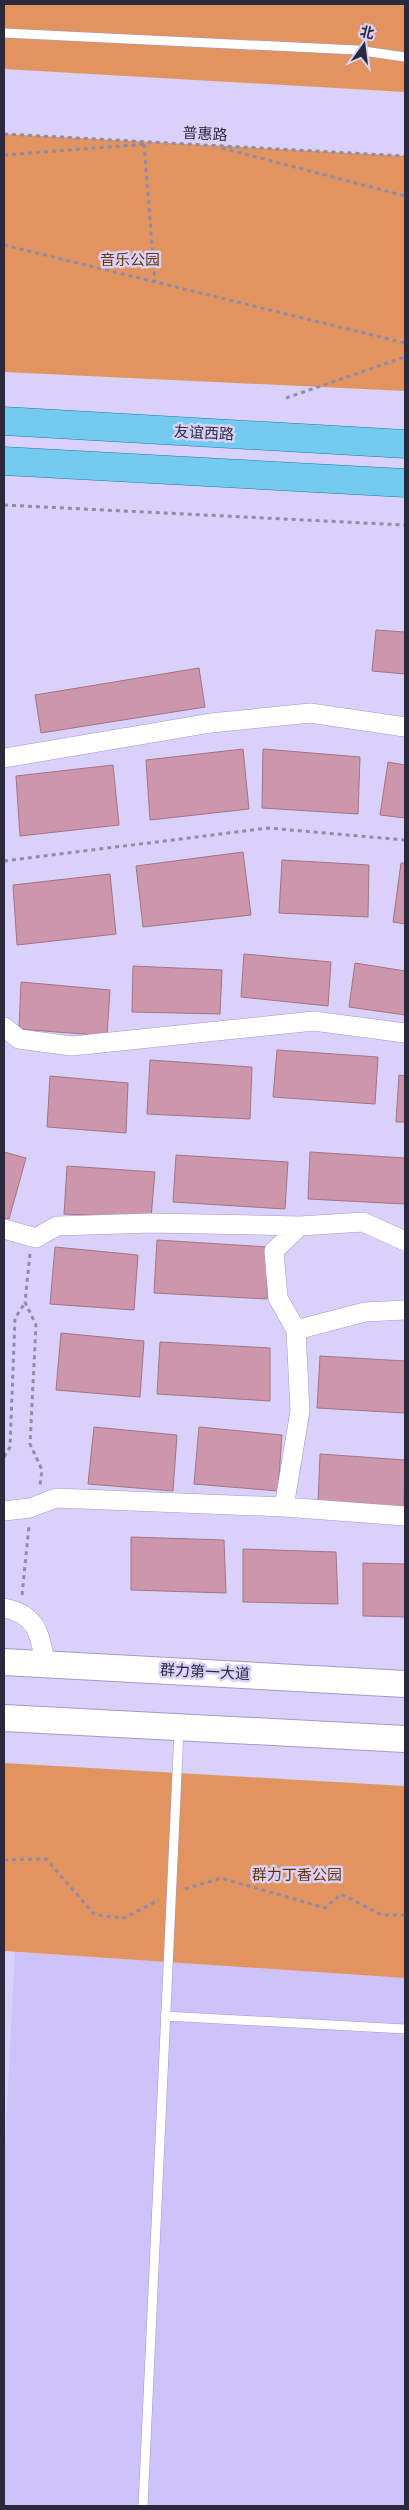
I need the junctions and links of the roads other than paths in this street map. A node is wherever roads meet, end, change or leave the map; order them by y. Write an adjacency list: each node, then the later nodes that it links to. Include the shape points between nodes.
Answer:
1 (4, 33): 2 (lane, via 356,50)
2 (405, 57)
3 (4, 421): 4 (main road, 友谊西路)
4 (405, 444)
5 (4, 461): 6 (main road)
6 (405, 483)
7 (405, 727): 8 (street, via 310,713 211,723)
8 (4, 758)
9 (4, 1027): 10 (street, via 20,1039 72,1046 314,1021)
10 (405, 1032)
11 (300, 1226): 12 (street, via 151,1223 57,1226 36,1238); 13 (street, via 363,1222); 15 (street, via 274,1252 278,1298)
12 (4, 1229)
13 (405, 1241)
14 (405, 1310): 15 (street, via 365,1312)
15 (296, 1330): 16 (street, via 300,1411)
16 (284, 1507): 17 (street, via 56,1498 30,1508); 18 (street)
17 (4, 1511)
18 (405, 1516)
19 (12, 1611): 21 (street, via 26,1615 40,1634)
20 (4, 1662): 21 (main road, 群力第一大道)
21 (45, 1663): 22 (main road, 群力第一大道)
22 (405, 1684)
23 (4, 1718): 24 (main road)
24 (179, 1727): 25 (main road); 26 (lane)
25 (405, 1740)
26 (166, 2016): 27 (lane); 28 (lane)
27 (405, 2029)
28 (143, 2506)

